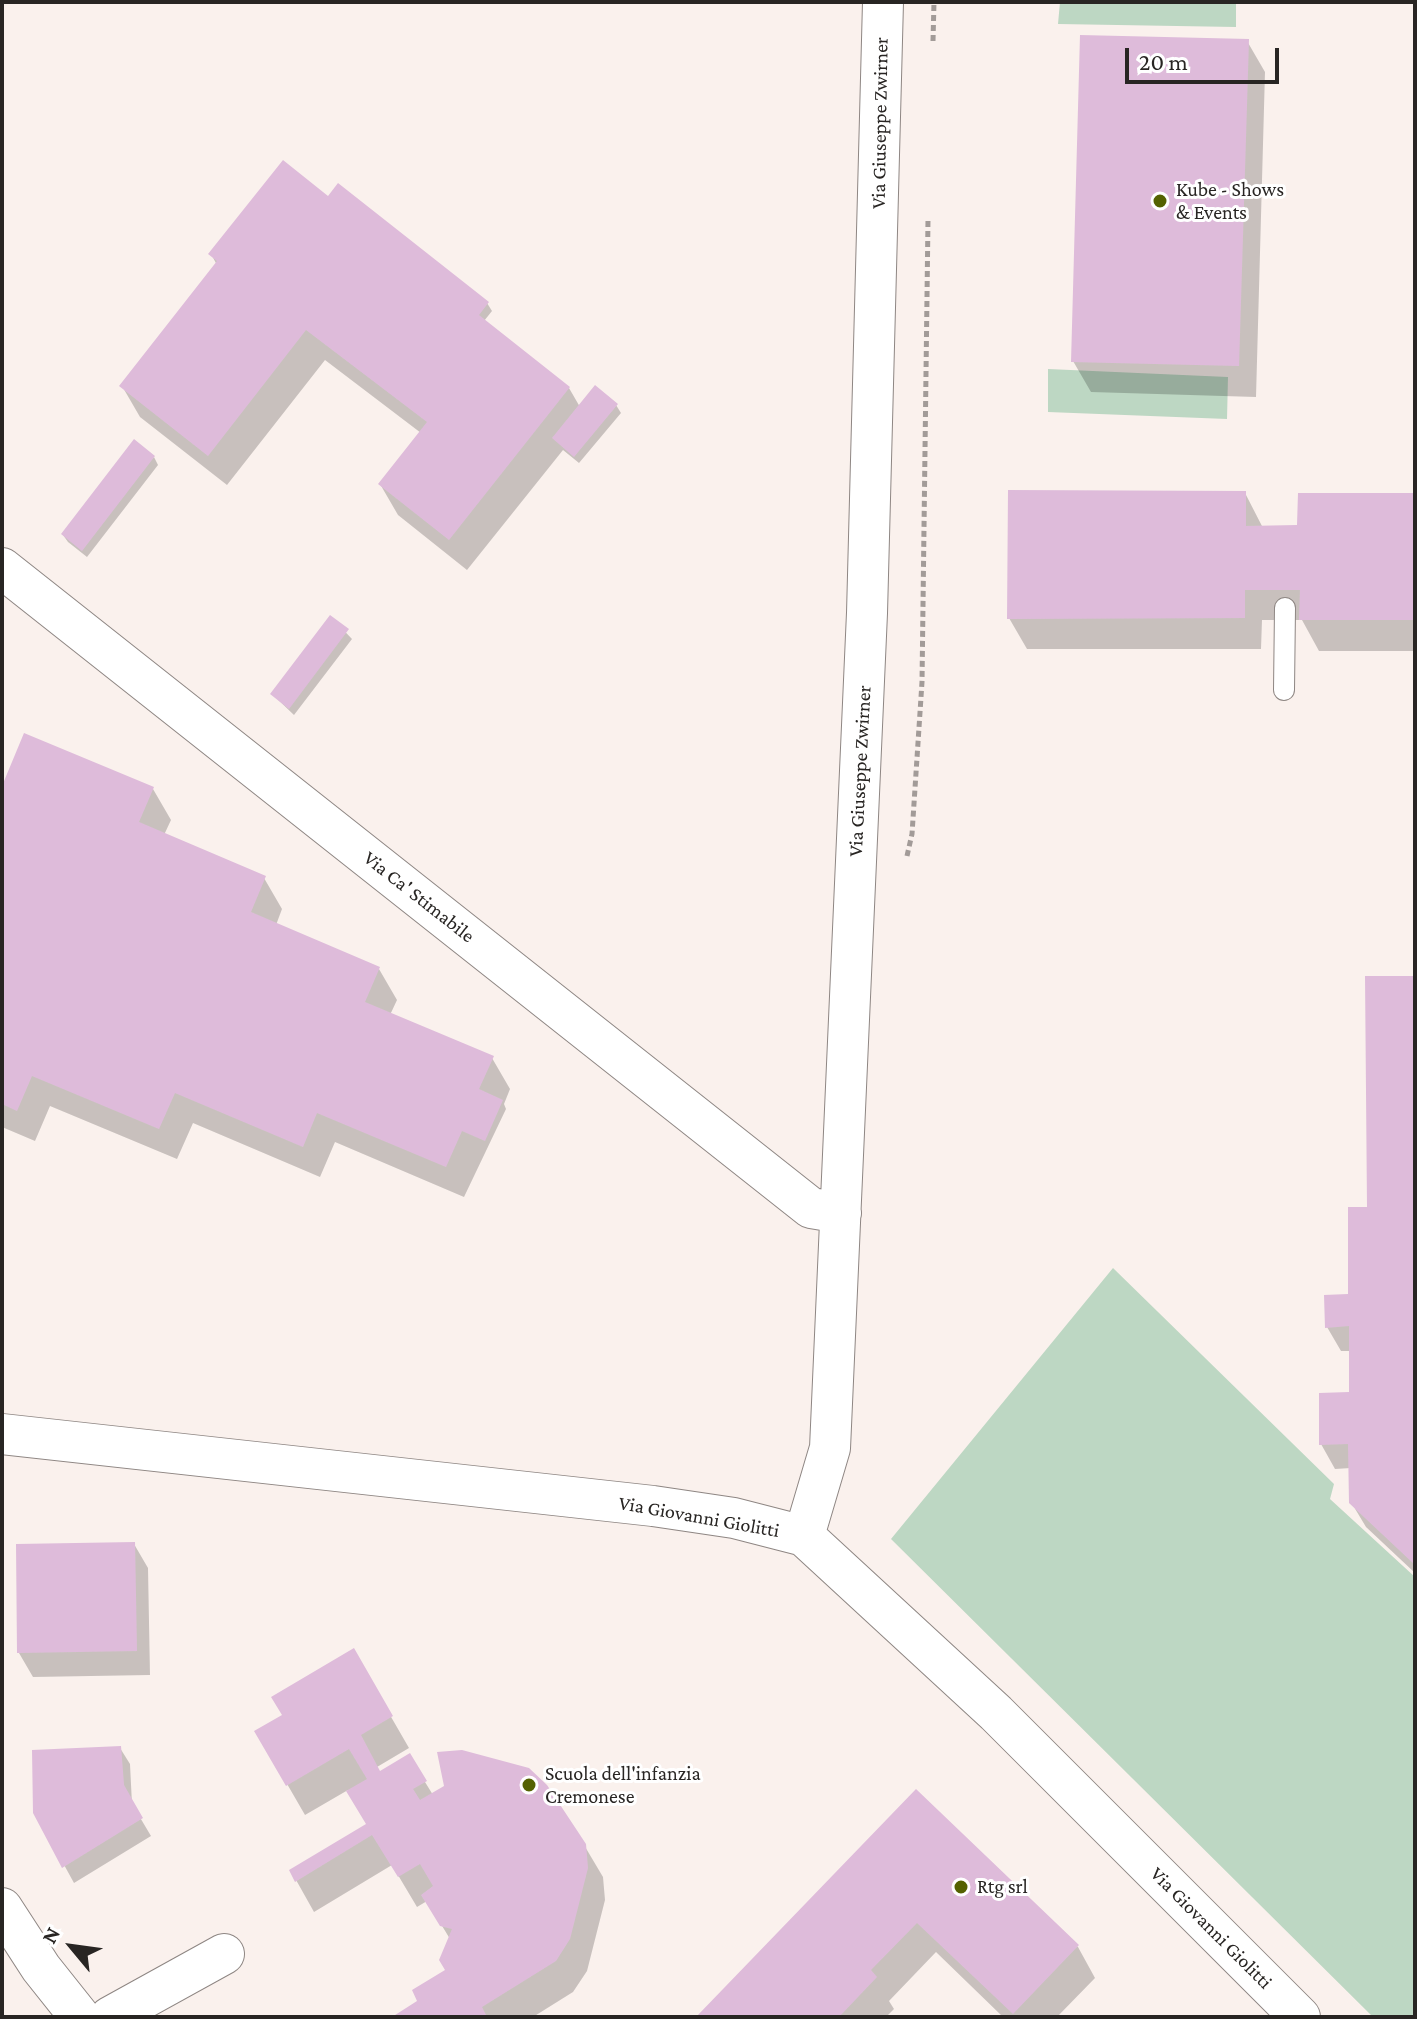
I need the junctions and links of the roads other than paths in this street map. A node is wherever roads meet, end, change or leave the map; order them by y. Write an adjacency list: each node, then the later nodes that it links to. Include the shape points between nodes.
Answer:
1 (883, 2): 5 (street, Via Giuseppe Zwirner, via 867,613)
2 (2, 568): 5 (street, Via Ca' Stimabile, via 811,1208)
3 (1285, 608): 4 (lane)
4 (1284, 690)
5 (841, 1213): 7 (street, Via Giuseppe Zwirner, via 830,1448)
6 (2, 1434): 7 (street, Via Giovanni Giolitti, via 653,1506 734,1518)
7 (804, 1536): 12 (street, Via Giovanni Giolitti, via 996,1713)
8 (2, 1908): 10 (street)
9 (224, 1954): 11 (street)
10 (80, 2017)
11 (110, 2017)
12 (1300, 2017)

